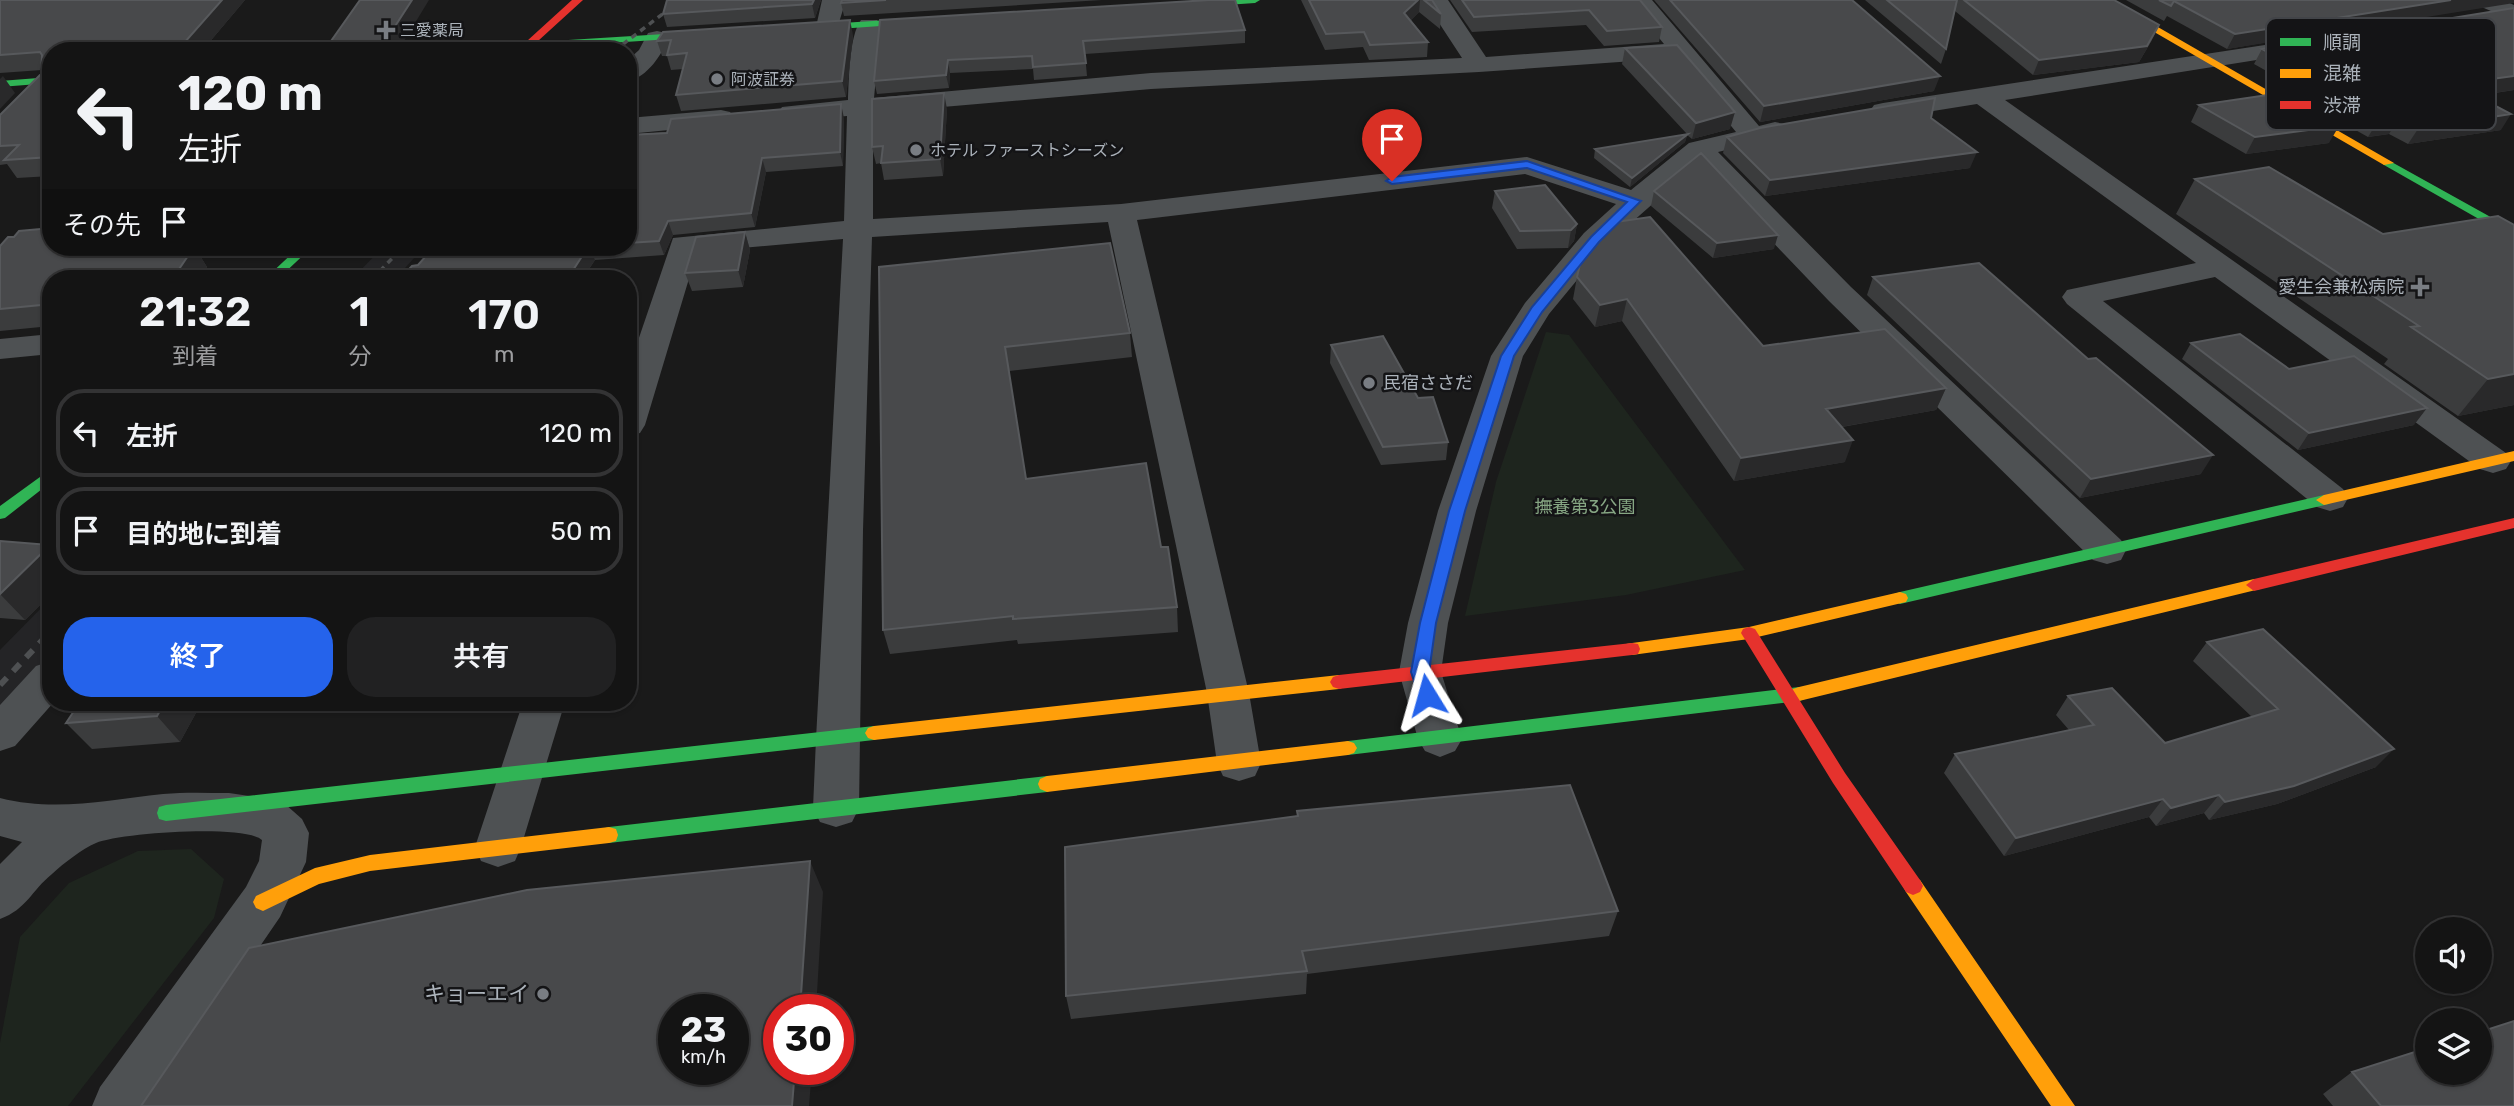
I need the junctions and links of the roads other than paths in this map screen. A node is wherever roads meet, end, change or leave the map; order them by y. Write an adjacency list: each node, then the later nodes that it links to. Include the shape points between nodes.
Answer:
1 (578, 0): 17 (main road)
2 (834, 0): 13 (street)
3 (1255, 0): 8 (main road)
4 (1436, 0): 23 (street)
5 (1640, 0): 19 (street)
6 (2104, 0): 21 (main road)
7 (2485, 0): 9 (street)
8 (1159, 6)
9 (2513, 13): 10 (street)
10 (2477, 18)
11 (951, 19): 12 (main road)
12 (869, 25): 13 (main road); 30 (street)
13 (828, 27): 14 (main road)
14 (777, 31)
15 (724, 34): 16 (main road)
16 (657, 38): 18 (main road); 22 (street)
17 (532, 42)
18 (604, 42)
19 (1684, 50): 23 (street); 35 (street)
20 (2266, 52): 21 (street)
21 (2212, 61): 27 (street); 28 (main road)
22 (637, 65)
23 (1479, 65): 30 (street, via 1151,80)
24 (42, 80): 25 (main road)
25 (0, 84)
26 (42, 86): 29 (street)
27 (1961, 91): 31 (street); 42 (street)
28 (2266, 92)
29 (23, 104)
30 (858, 107): 32 (street); 39 (street)
31 (1857, 116)
32 (637, 125)
33 (1804, 125): 35 (street)
34 (2332, 130): 40 (main road)
35 (1752, 134): 36 (street)
36 (1699, 149): 37 (street); 53 (street, via 1840,293)
37 (1635, 201): 38 (street, via 1527,165); 55 (street, via 1595,239 1536,310 1507,356 1457,511)
38 (1121, 213): 39 (street); 57 (street)
39 (858, 229): 44 (street, via 684,244); 61 (street)
40 (2514, 235)
41 (296, 256): 43 (main road)
42 (2219, 267): 48 (street); 50 (street, via 2078,297)
43 (281, 270)
44 (642, 335): 47 (street)
45 (42, 345): 46 (street)
46 (0, 349)
47 (637, 367)
48 (2503, 458): 50 (main road)
49 (42, 481): 51 (main road)
50 (2330, 498): 53 (main road)
51 (0, 514)
52 (2514, 523): 58 (main road)
53 (2107, 550): 54 (main road)
54 (1749, 633): 55 (main road); 58 (main road)
55 (1420, 672): 57 (main road); 62 (street)
56 (42, 687): 60 (street)
57 (1228, 694): 61 (main road); 63 (street)
58 (1787, 697): 62 (main road); 73 (main road)
59 (541, 711): 64 (street)
60 (0, 734)
61 (837, 736): 64 (main road); 65 (street)
62 (1440, 739): 63 (main road)
63 (1239, 763): 65 (main road)
64 (523, 771): 66 (main road); 69 (street)
65 (836, 808): 69 (main road)
66 (166, 813): 68 (street); 71 (street, via 229,812 269,818 277,825 285,833 282,862)
67 (0, 817): 68 (street, via 26,824)
68 (87, 824): 70 (street, via 34,860)
69 (498, 847): 71 (main road, via 370,863 315,876)
70 (0, 898)
71 (263, 902): 72 (street)
72 (120, 1106)
73 (2064, 1106)

